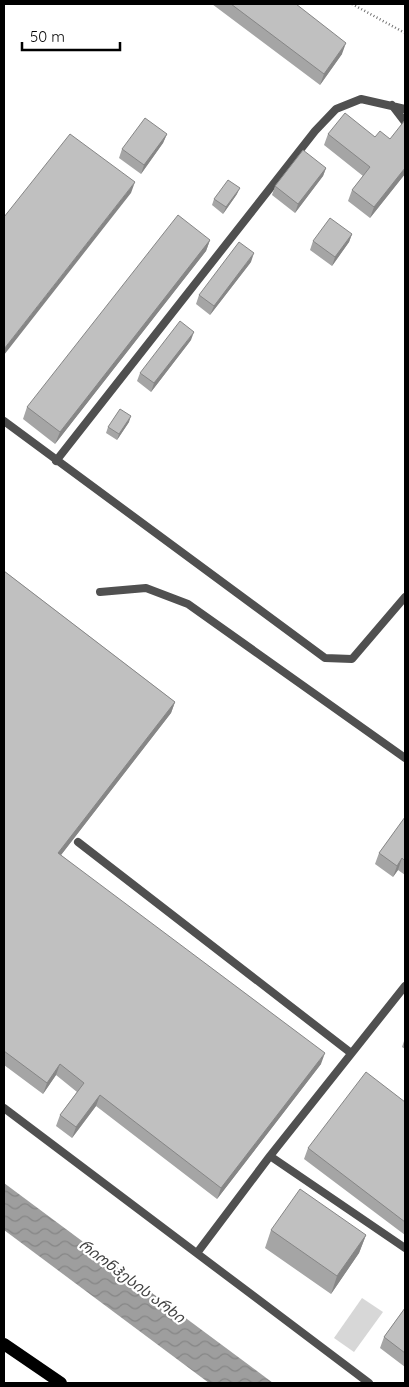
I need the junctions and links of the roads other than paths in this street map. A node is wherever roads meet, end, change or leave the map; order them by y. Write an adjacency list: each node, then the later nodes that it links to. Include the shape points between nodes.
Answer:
1 (392, 105): 2 (lane); 3 (lane); 5 (lane, via 361,99 336,109 314,131)
2 (405, 109)
3 (405, 122)
4 (4, 421): 5 (lane)
5 (56, 461): 7 (lane, via 325,658 352,659)
6 (100, 592): 8 (lane, via 146,588 188,604)
7 (405, 597)
8 (405, 758)
9 (78, 842): 11 (lane)
10 (405, 986): 11 (lane)
11 (351, 1053): 13 (lane)
12 (4, 1108): 15 (lane)
13 (270, 1156): 14 (lane); 15 (lane)
14 (405, 1248)
15 (197, 1253): 18 (lane)
16 (4, 1344): 17 (main road)
17 (61, 1383)
18 (369, 1383)

